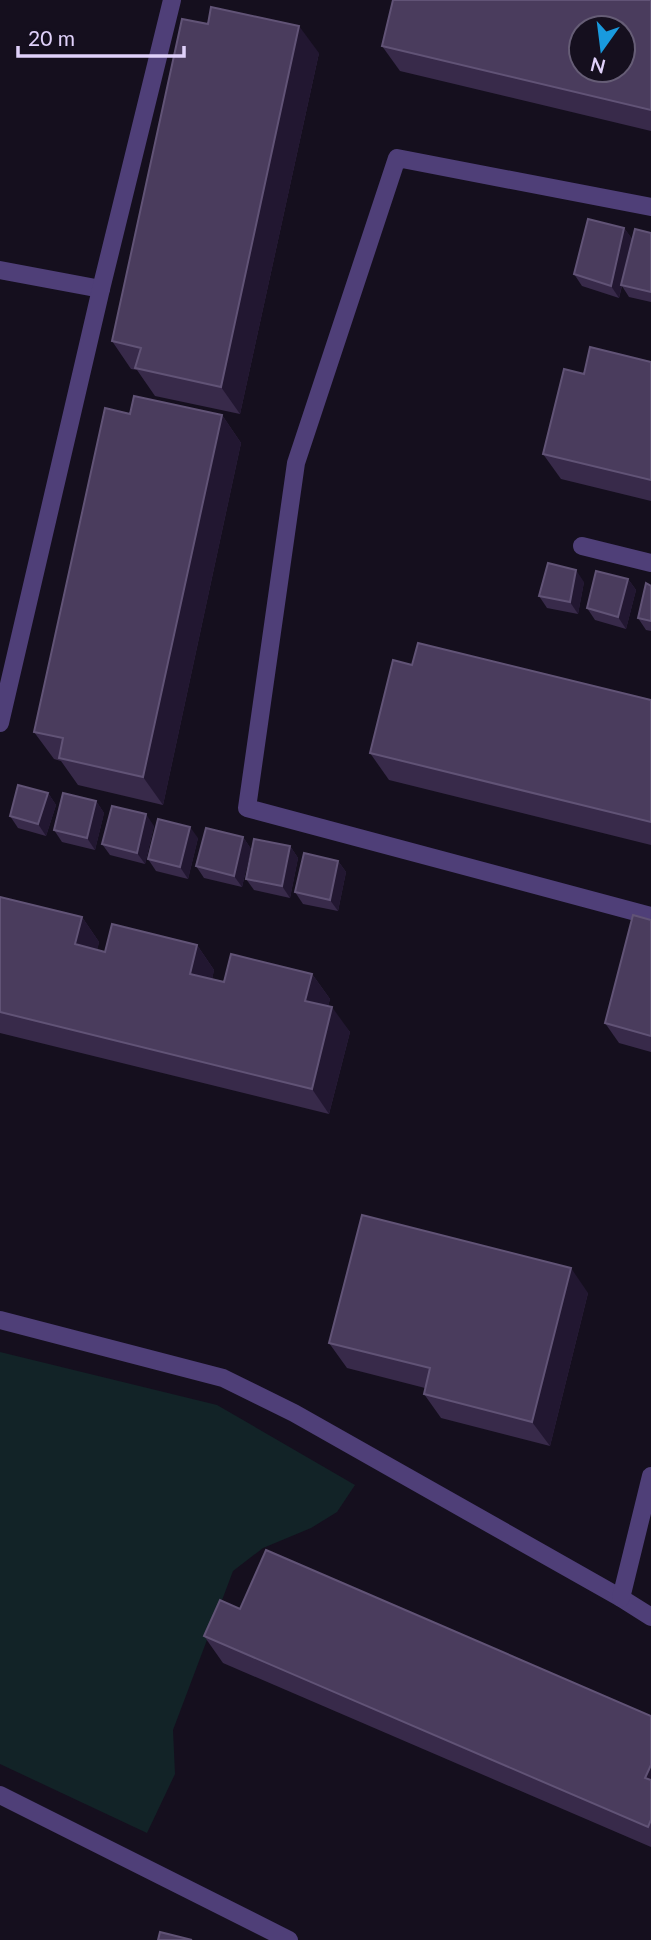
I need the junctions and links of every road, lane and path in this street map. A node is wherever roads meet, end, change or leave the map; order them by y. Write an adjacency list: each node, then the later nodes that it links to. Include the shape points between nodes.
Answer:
1 (172, 0): 4 (street)
2 (651, 207): 9 (street, via 397,158 296,463 247,808)
3 (0, 270): 4 (street)
4 (101, 289): 7 (street)
5 (582, 546): 6 (street)
6 (651, 564)
7 (4, 690): 8 (street)
8 (0, 723)
9 (651, 916)
10 (0, 1320): 12 (street, via 223,1378 294,1413)
11 (651, 1476): 12 (street)
12 (621, 1598): 13 (street)
13 (651, 1617)
14 (0, 1796): 15 (street)
15 (289, 1940)

